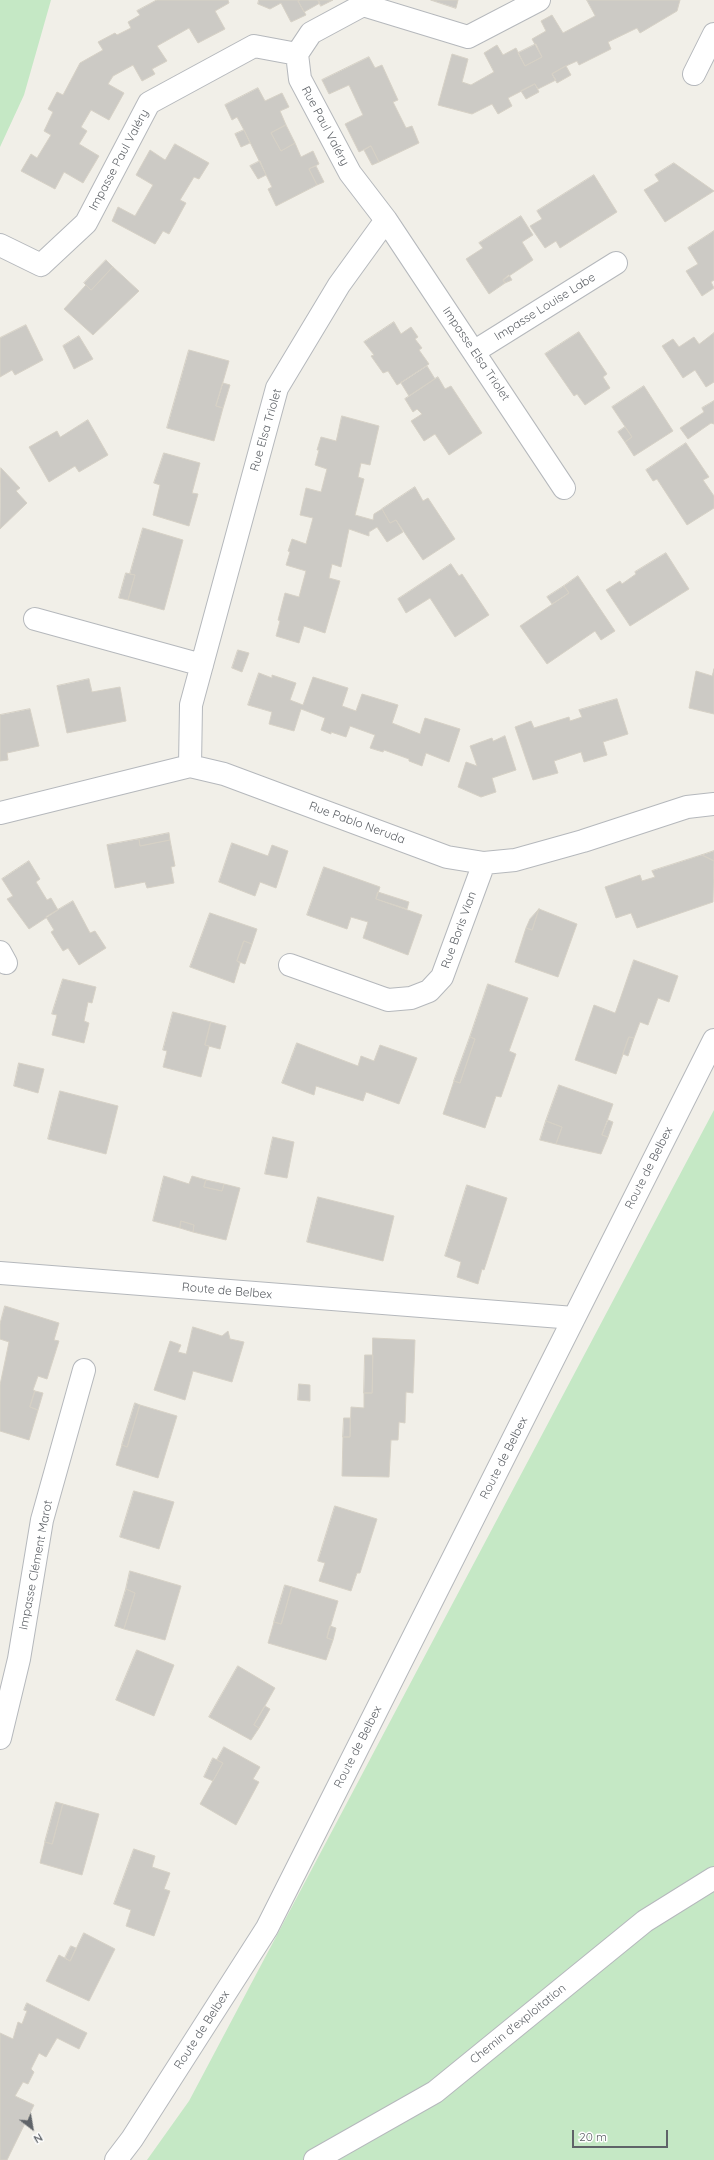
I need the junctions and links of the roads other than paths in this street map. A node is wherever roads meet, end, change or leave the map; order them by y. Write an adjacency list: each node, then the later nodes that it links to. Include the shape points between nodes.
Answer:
1 (539, 0): 3 (street, via 468,37 363,5 312,33)
2 (714, 34): 4 (street)
3 (296, 54): 5 (street, Rue Paul Valéry, via 300,79 350,173); 6 (street, Impasse Paul Valéry, via 254,46 149,103 86,223 41,265)
4 (694, 74)
5 (386, 220): 8 (street, Impasse Elsa Triolet); 11 (street, Rue Elsa Triolet, via 339,285 277,388)
6 (0, 245)
7 (616, 263): 8 (street, Impasse Louise Labe)
8 (475, 351): 9 (street, Impasse Elsa Triolet)
9 (564, 488)
10 (35, 619): 11 (street)
11 (202, 665): 12 (street, Rue Elsa Triolet, via 191,705)
12 (190, 766): 14 (street, Rue Pablo Neruda); 15 (street, Rue Pablo Neruda, via 224,774 447,857)
13 (714, 804): 15 (street, Rue Pablo Neruda, via 687,807 515,860)
14 (0, 813)
15 (484, 863): 16 (street, Rue Boris Vian, via 442,977 429,991 411,998 388,1000)
16 (290, 965)
17 (714, 1040): 19 (street, Route de Belbex)
18 (0, 1273): 19 (street, Route de Belbex)
19 (574, 1318): 23 (street, Route de Belbex, via 267,1928)
20 (84, 1370): 21 (street, Impasse Clément Marot, via 42,1520 19,1659)
21 (0, 1738)
22 (714, 1878): 24 (street, Chemin d'exploitation, via 645,1920 436,2092)
23 (116, 2160)
24 (315, 2160)

